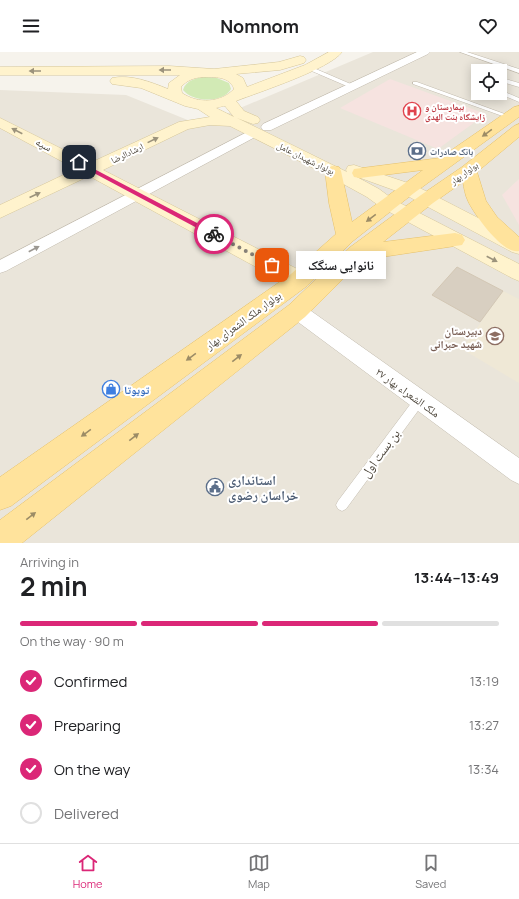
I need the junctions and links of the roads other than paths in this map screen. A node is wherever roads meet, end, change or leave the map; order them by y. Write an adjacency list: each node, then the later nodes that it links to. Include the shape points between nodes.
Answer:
1 (315, 52): 8 (street, via 296,62 280,66)
2 (425, 52): 13 (street)
3 (462, 52): 7 (lane)
4 (336, 53): 5 (street)
5 (308, 68): 13 (lane); 15 (street)
6 (0, 71): 8 (street, one-way to 6, via 170,70)
7 (519, 71)
8 (208, 73): 14 (street, via 188,76 177,82 173,90); 15 (street, via 228,75 238,81 241,89)
9 (0, 81): 14 (street, via 120,81 143,84)
10 (507, 81): 12 (lane)
11 (415, 83): 18 (lane)
12 (519, 85)
13 (351, 86): 21 (street)
14 (179, 98): 17 (street)
15 (231, 99): 17 (street); 21 (street, بولوار شهیدان عامل, via 239,114)
16 (506, 100): 18 (lane)
17 (201, 104): 20 (street, بولوار شهیدان عامل)
18 (517, 114): 22 (main road, بولوار ملک الشعرای بهار, one-way to 22); 24 (main road, بولوار بهار)
19 (0, 122): 23 (street, سپه, one-way to 19)
20 (236, 123): 21 (street, بولوار شهیدان عامل); 23 (street, ارشادالرضا, one-way to 20, via 184,125 210,121)
21 (261, 130): 25 (street, بولوار شهیدان عامل); 26 (street, بولوار شهیدان عامل); 27 (street)
22 (446, 163): 26 (main road); 28 (main road, بولوار ملک الشعرای بهار)
23 (92, 169): 27 (street, سپه); 29 (street, ارشادالرضا, one-way to 23)
24 (468, 170): 28 (main road, بولوار بهار); 33 (main road, via 480,206 490,221)
25 (333, 171): 28 (street, بولوار شهیدان عامل, via 373,193); 32 (main road, via 338,203)
26 (360, 173): 28 (street, بولوار شهیدان عامل)
27 (136, 194): 34 (street, one-way to 27); 36 (street, سپه)
28 (408, 202): 30 (street); 31 (street); 32 (main road, بولوار ملک الشعرای بهار)
29 (0, 212)
30 (486, 230): 31 (street); 33 (street)
31 (462, 244): 32 (main road); 35 (street, one-way to 35)
32 (351, 245): 36 (main road, بولوار ملک الشعرای بهار); 37 (main road, بولوار ملک الشعرای بهار)
33 (517, 246)
34 (0, 267)
35 (519, 273)
36 (299, 280): 40 (main road, بولوار ملک الشعرای بهار, one-way to 40)
37 (297, 311): 38 (street, ملک الشعراء بهار ۲۷); 42 (main road, بولوار ملک الشعرای بهار, one-way to 37)
38 (419, 401): 39 (street, ملک الشعراء بهار ۲۷); 41 (lane, بن بست اول)
39 (519, 472)
40 (0, 495)
41 (342, 505)
42 (0, 540)

